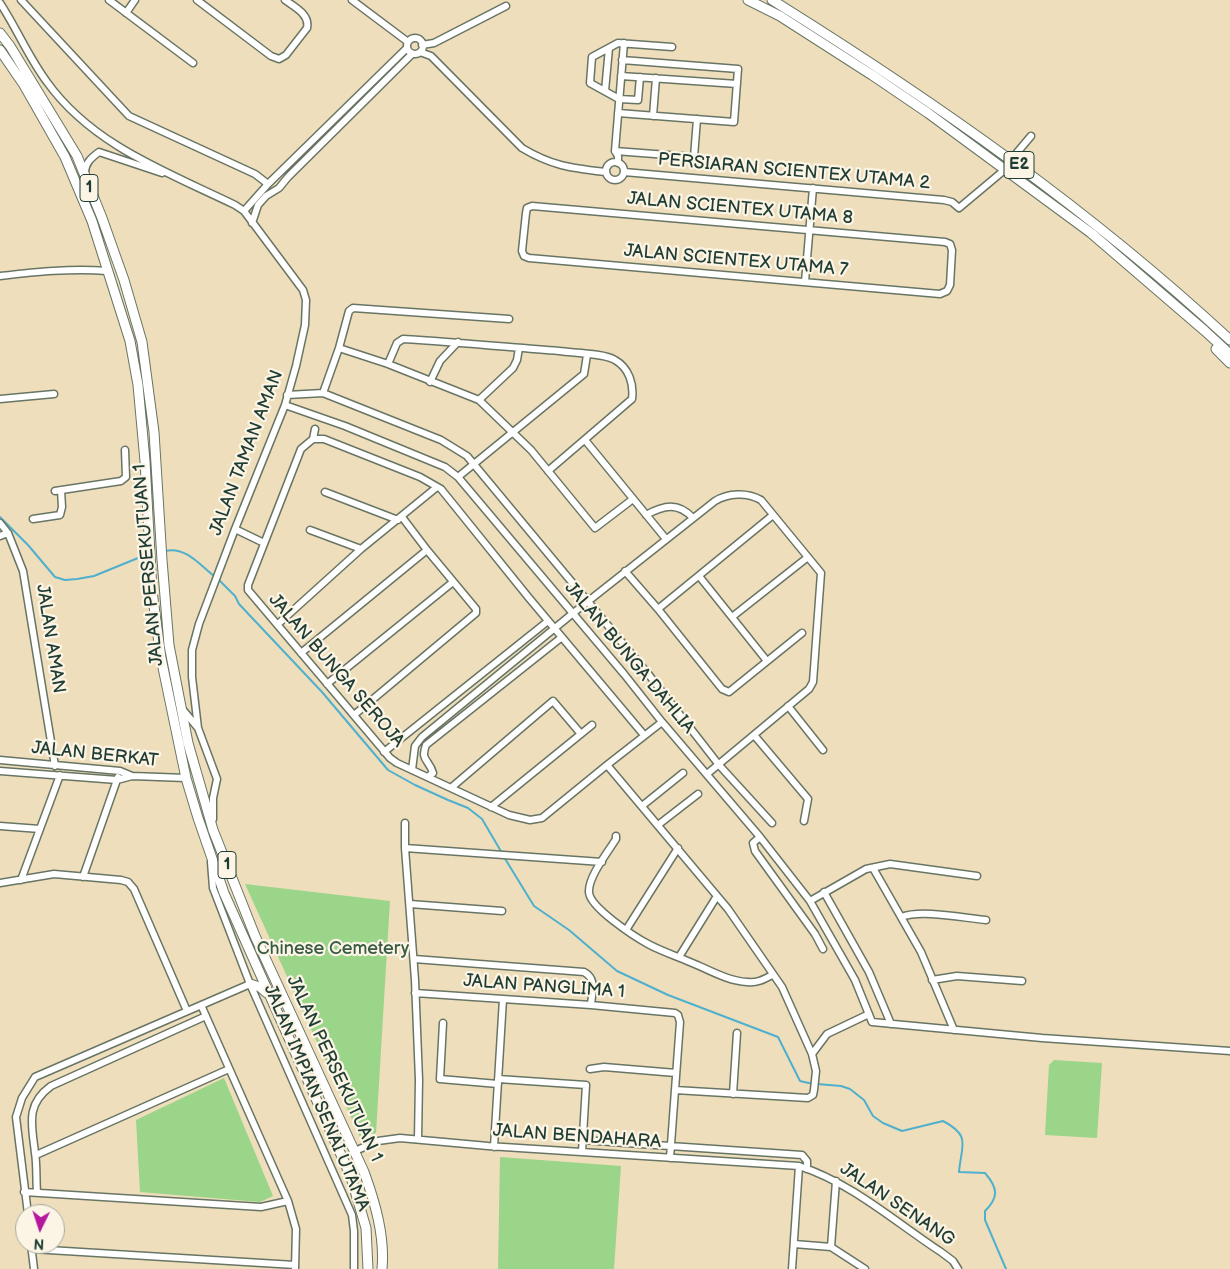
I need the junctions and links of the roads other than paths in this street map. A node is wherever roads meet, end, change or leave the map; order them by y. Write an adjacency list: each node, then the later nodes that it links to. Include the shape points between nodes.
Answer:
1 (21, 0): 42 (street, via 129,116 255,174)
2 (108, 0): 11 (street)
3 (135, 0): 11 (street)
4 (197, 0): 5 (street, via 271,56 279,58 286,55 307,28 306,16)
5 (285, 0)
6 (352, 0): 14 (street)
7 (748, 0): 51 (highway, E2, via 780,16 928,113 1091,233)
8 (772, 0): 54 (highway, E2, via 877,67 1022,167 1103,230)
9 (0, 3): 41 (street, JALAN TAMAN AMAN, via 48,83 72,112 87,126 130,153)
10 (506, 6): 16 (street)
11 (126, 13): 21 (street)
12 (0, 33): 40 (highway, JALAN PERSEKUTUAN 1 / 1, via 55,119)
13 (624, 43): 15 (street); 17 (street); 20 (street)
14 (407, 45): 16 (street, via 417,39); 19 (street); 42 (street)
15 (672, 47)
16 (421, 48): 19 (street); 36 (street, via 522,148 556,165)
17 (609, 48): 26 (street); 26 (street, via 592,57 590,83)
18 (0, 50): 48 (highway, JALAN PERSEKUTUAN 1 / 1, via 66,157 92,221)
19 (412, 54): 39 (street)
20 (622, 60): 22 (street); 25 (street, via 738,69)
21 (193, 63)
22 (621, 76): 23 (street); 27 (street)
23 (640, 77): 24 (street); 27 (street, via 638,100)
24 (656, 78): 25 (street); 29 (street)
25 (737, 84): 30 (street, via 734,122)
26 (605, 91): 27 (street)
27 (619, 99): 28 (street)
28 (618, 113): 29 (street); 32 (street)
29 (653, 116): 30 (street)
30 (697, 119): 32 (street, via 694,157)
31 (1031, 136): 33 (street)
32 (615, 151): 34 (street); 35 (street)
33 (1015, 154)
34 (610, 163): 35 (street); 36 (street)
35 (618, 163): 37 (street)
36 (605, 172): 37 (street, via 610,180 615,181)
37 (624, 172): 43 (street, PERSIARAN SCIENTEX UTAMA 2)
38 (1002, 172): 43 (street, PERSIARAN SCIENTEX UTAMA 2, via 959,208 944,200)
39 (288, 178): 42 (street); 45 (street, via 258,205)
40 (85, 179): 41 (street, JALAN TAMAN AMAN, via 87,164 99,152); 111 (highway, JALAN PERSEKUTUAN 1 / 1, via 124,280 142,342 154,432 169,645)
41 (184, 180): 44 (street, JALAN TAMAN AMAN)
42 (268, 184): 44 (street)
43 (813, 188): 46 (street)
44 (244, 211): 45 (street, JALAN TAMAN AMAN)
45 (252, 222): 65 (street, JALAN TAMAN AMAN, via 298,281 306,300 305,325)
46 (809, 230): 47 (street, JALAN SCIENTEX UTAMA 8, via 532,206 527,208 522,251); 50 (street); 52 (street, JALAN SCIENTEX UTAMA 8, via 950,244 950,285 948,291)
47 (529, 258): 50 (street, JALAN SCIENTEX UTAMA 7)
48 (107, 271): 49 (street); 133 (highway, JALAN PERSEKUTUAN 1 / 1, via 130,341 138,385 149,563 161,658)
49 (0, 276)
50 (804, 282): 52 (street, JALAN SCIENTEX UTAMA 7)
51 (1154, 286): 58 (highway, E2); 60 (highway)
52 (940, 294)
53 (509, 320): 56 (street, via 353,308 349,311)
54 (1230, 340)
55 (458, 342): 57 (street); 61 (street, via 403,339 397,343); 62 (street, via 440,361)
56 (339, 348): 61 (street); 64 (street)
57 (519, 348): 59 (street); 67 (street, via 516,364)
58 (1230, 354)
59 (587, 355): 70 (street, via 584,374); 72 (street, via 607,356 621,364 633,388 632,399)
60 (1230, 363)
61 (388, 364): 62 (street)
62 (430, 382): 67 (street)
63 (54, 394): 66 (street)
64 (322, 394): 65 (street); 74 (street, via 441,440)
65 (287, 395): 68 (street, JALAN TAMAN AMAN)
66 (0, 399)
67 (478, 400): 70 (street)
68 (285, 405): 76 (street, JALAN BUNGA DAHLIA, via 444,467); 86 (street, JALAN TAMAN AMAN)
69 (315, 429): 71 (street)
70 (514, 433): 74 (street); 75 (street)
71 (313, 439): 77 (street, via 324,439); 91 (street, JALAN BUNGA SEROJA, via 301,449)
72 (585, 440): 75 (street); 79 (street)
73 (125, 450): 82 (street, via 124,479 58,490 62,507 60,515)
74 (474, 463): 76 (street); 98 (street)
75 (548, 471): 79 (street, via 595,528)
76 (458, 477): 100 (street, JALAN BUNGA DAHLIA)
77 (437, 487): 83 (street); 102 (street)
78 (325, 492): 83 (street)
79 (633, 499): 80 (street)
80 (646, 515): 84 (street, via 671,506 682,508); 90 (street)
81 (773, 515): 84 (street, via 761,500 735,495 723,496); 94 (street); 96 (street)
82 (33, 518)
83 (400, 518): 92 (street); 93 (street)
84 (693, 518): 90 (street)
85 (0, 523): 88 (street, JALAN AMAN)
86 (235, 529): 91 (street); 115 (street, JALAN TAMAN AMAN, via 192,650)
87 (310, 530): 92 (street)
88 (8, 533): 89 (street); 124 (street, JALAN AMAN, via 24,578)
89 (0, 536)
90 (666, 539): 95 (street)
91 (264, 543): 103 (street, JALAN BUNGA SEROJA, via 248,590)
92 (361, 549): 103 (street)
93 (427, 550): 97 (street); 107 (street)
94 (808, 557): 101 (street); 110 (street, via 820,574 813,682)
95 (625, 572): 98 (street); 99 (street)
96 (699, 576): 99 (street); 101 (street)
97 (453, 582): 109 (street); 112 (street, via 476,609 473,616)
98 (587, 602): 100 (street); 123 (street)
99 (658, 610): 108 (street, via 722,689 729,692)
100 (572, 614): 104 (street); 113 (street, JALAN BUNGA DAHLIA)
101 (732, 617): 108 (street)
102 (548, 621): 104 (street); 120 (street)
103 (278, 624): 107 (street, JALAN BUNGA SEROJA)
104 (554, 628): 106 (street); 125 (street, via 422,737 415,746)
105 (802, 633): 108 (street)
106 (562, 637): 117 (street); 132 (street, via 426,745 424,758 433,773)
107 (301, 653): 109 (street, JALAN BUNGA SEROJA)
108 (768, 661)
109 (327, 684): 112 (street, JALAN BUNGA SEROJA)
110 (788, 706): 118 (street); 119 (street)
111 (183, 710): 115 (street); 145 (highway, JALAN PERSEKUTUAN 1 / 1, via 188,743)
112 (354, 715): 120 (street, JALAN BUNGA SEROJA)
113 (662, 722): 117 (street); 129 (street, JALAN BUNGA DAHLIA)
114 (592, 725): 116 (street)
115 (198, 728): 145 (street, via 217,779 212,808)
116 (581, 734): 135 (street, via 553,701); 138 (street)
117 (644, 734): 122 (street)
118 (754, 735): 123 (street); 139 (street, via 808,799)
119 (823, 750)
120 (384, 752): 125 (street, JALAN BUNGA SEROJA)
121 (0, 760): 124 (street, JALAN BERKAT)
122 (607, 764): 137 (street); 138 (street, JALAN BUNGA SEROJA, via 544,817 530,820)
123 (719, 764): 129 (street); 141 (street)
124 (55, 766): 127 (street, JALAN BERKAT)
125 (412, 770): 132 (street, JALAN BUNGA SEROJA)
126 (0, 771): 130 (street)
127 (120, 771): 131 (street, JALAN BERKAT); 134 (street)
128 (683, 773): 137 (street)
129 (707, 774): 147 (street, JALAN BUNGA DAHLIA)
130 (60, 775): 134 (street); 144 (street)
131 (132, 776): 133 (street, JALAN BERKAT); 134 (street)
132 (429, 776): 135 (street, JALAN BUNGA SEROJA)
133 (186, 778): 150 (highway, JALAN PERSEKUTUAN 1 / 1)
134 (117, 780): 154 (street)
135 (452, 787): 138 (street, JALAN BUNGA SEROJA)
136 (698, 794): 142 (street)
137 (642, 806): 142 (street)
138 (491, 807)
139 (804, 821)
140 (405, 823): 148 (street)
141 (772, 823)
142 (658, 825): 149 (street)
143 (0, 826): 144 (street)
144 (40, 830): 155 (street)
145 (213, 830): 196 (highway, JALAN PERSEKUTUAN 1 / 1, via 256,936)
146 (616, 836): 151 (street)
147 (760, 837): 159 (street, JALAN BUNGA DAHLIA); 165 (street, via 754,843 754,851)
148 (405, 848): 151 (street); 160 (street)
149 (678, 848): 158 (street); 164 (street)
150 (211, 856): 171 (street, JALAN IMPIAN SENAI UTAMA, via 212,888); 173 (highway, JALAN PERSEKUTUAN 1 / 1, via 234,917)
151 (602, 862): 164 (street, via 590,882 590,897)
152 (873, 868): 153 (street, via 890,864); 157 (street); 162 (street)
153 (977, 876)
154 (83, 877): 155 (street, via 54,874); 177 (street, via 121,880 132,886)
155 (22, 880): 156 (street)
156 (0, 883)
157 (824, 892): 159 (street); 181 (street, via 869,972)
158 (717, 896): 166 (street); 168 (street)
159 (810, 901): 179 (street, JALAN BUNGA DAHLIA, via 855,980)
160 (410, 904): 161 (street); 167 (street)
161 (502, 911)
162 (901, 917): 163 (street, via 920,913); 169 (street)
163 (986, 920)
164 (626, 930): 166 (street, via 649,945)
165 (823, 950)
166 (680, 958): 168 (street, via 745,982 760,981)
167 (414, 959): 172 (street); 176 (street, via 584,972 593,981)
168 (772, 975): 185 (street, via 782,987)
169 (932, 980): 170 (street, via 957,976); 182 (street)
170 (1022, 981)
171 (250, 984): 173 (highway, via 260,987); 175 (street); 215 (street, JALAN IMPIAN SENAI UTAMA, via 352,1215)
172 (415, 993): 174 (street, JALAN PANGLIMA 1); 192 (street)
173 (272, 999): 216 (highway, JALAN PERSEKUTUAN 1 / 1, via 351,1177 366,1228)
174 (503, 999): 176 (street, JALAN PANGLIMA 1); 189 (street)
175 (201, 1005): 177 (street); 178 (street)
176 (591, 1005): 188 (street, JALAN PANGLIMA 1, via 670,1011 678,1015)
177 (187, 1011): 203 (street, via 35,1077 16,1112)
178 (206, 1016): 187 (street); 198 (street, via 44,1091 32,1111)
179 (870, 1017): 181 (street, via 874,1023); 185 (street, via 827,1034)
180 (443, 1023): 189 (street, via 440,1079)
181 (891, 1024): 182 (street)
182 (954, 1030): 184 (street)
183 (737, 1034): 191 (street)
184 (1230, 1051)
185 (812, 1054): 191 (street, via 816,1080 813,1095 809,1098)
186 (590, 1068): 188 (street)
187 (229, 1069): 198 (street); 205 (street)
188 (676, 1072): 190 (street)
189 (498, 1082): 193 (street, via 586,1085); 195 (street)
190 (675, 1090): 191 (street); 194 (street)
191 (733, 1094)
192 (418, 1139): 195 (street, JALAN BENDAHARA); 196 (street, JALAN BENDAHARA, via 383,1140)
193 (582, 1140): 194 (street); 197 (street)
194 (671, 1146): 199 (street); 201 (street, via 802,1155)
195 (494, 1147): 197 (street, JALAN BENDAHARA)
196 (355, 1151): 212 (highway, JALAN PERSEKUTUAN 1 / 1, via 374,1199)
197 (582, 1152): 199 (street, JALAN BENDAHARA)
198 (36, 1155): 204 (street)
199 (670, 1158): 200 (street, JALAN BENDAHARA)
200 (799, 1166): 201 (street, JALAN SENANG); 207 (street)
201 (807, 1169): 202 (street, JALAN SENANG)
202 (836, 1181): 208 (street); 219 (street, JALAN SENANG, via 941,1252)
203 (24, 1192): 204 (street); 206 (street)
204 (37, 1192): 205 (street, via 260,1207)
205 (288, 1201): 211 (street, via 296,1229)
206 (26, 1204)
207 (794, 1244): 208 (street); 217 (street)
208 (831, 1247): 213 (street)
209 (65, 1249): 211 (street)
210 (32, 1254): 214 (street)
211 (295, 1267)
212 (383, 1267)
213 (856, 1267): 218 (street)
214 (34, 1269)
215 (354, 1269)
216 (368, 1269)
217 (792, 1269)
218 (865, 1269)
219 (958, 1269)

